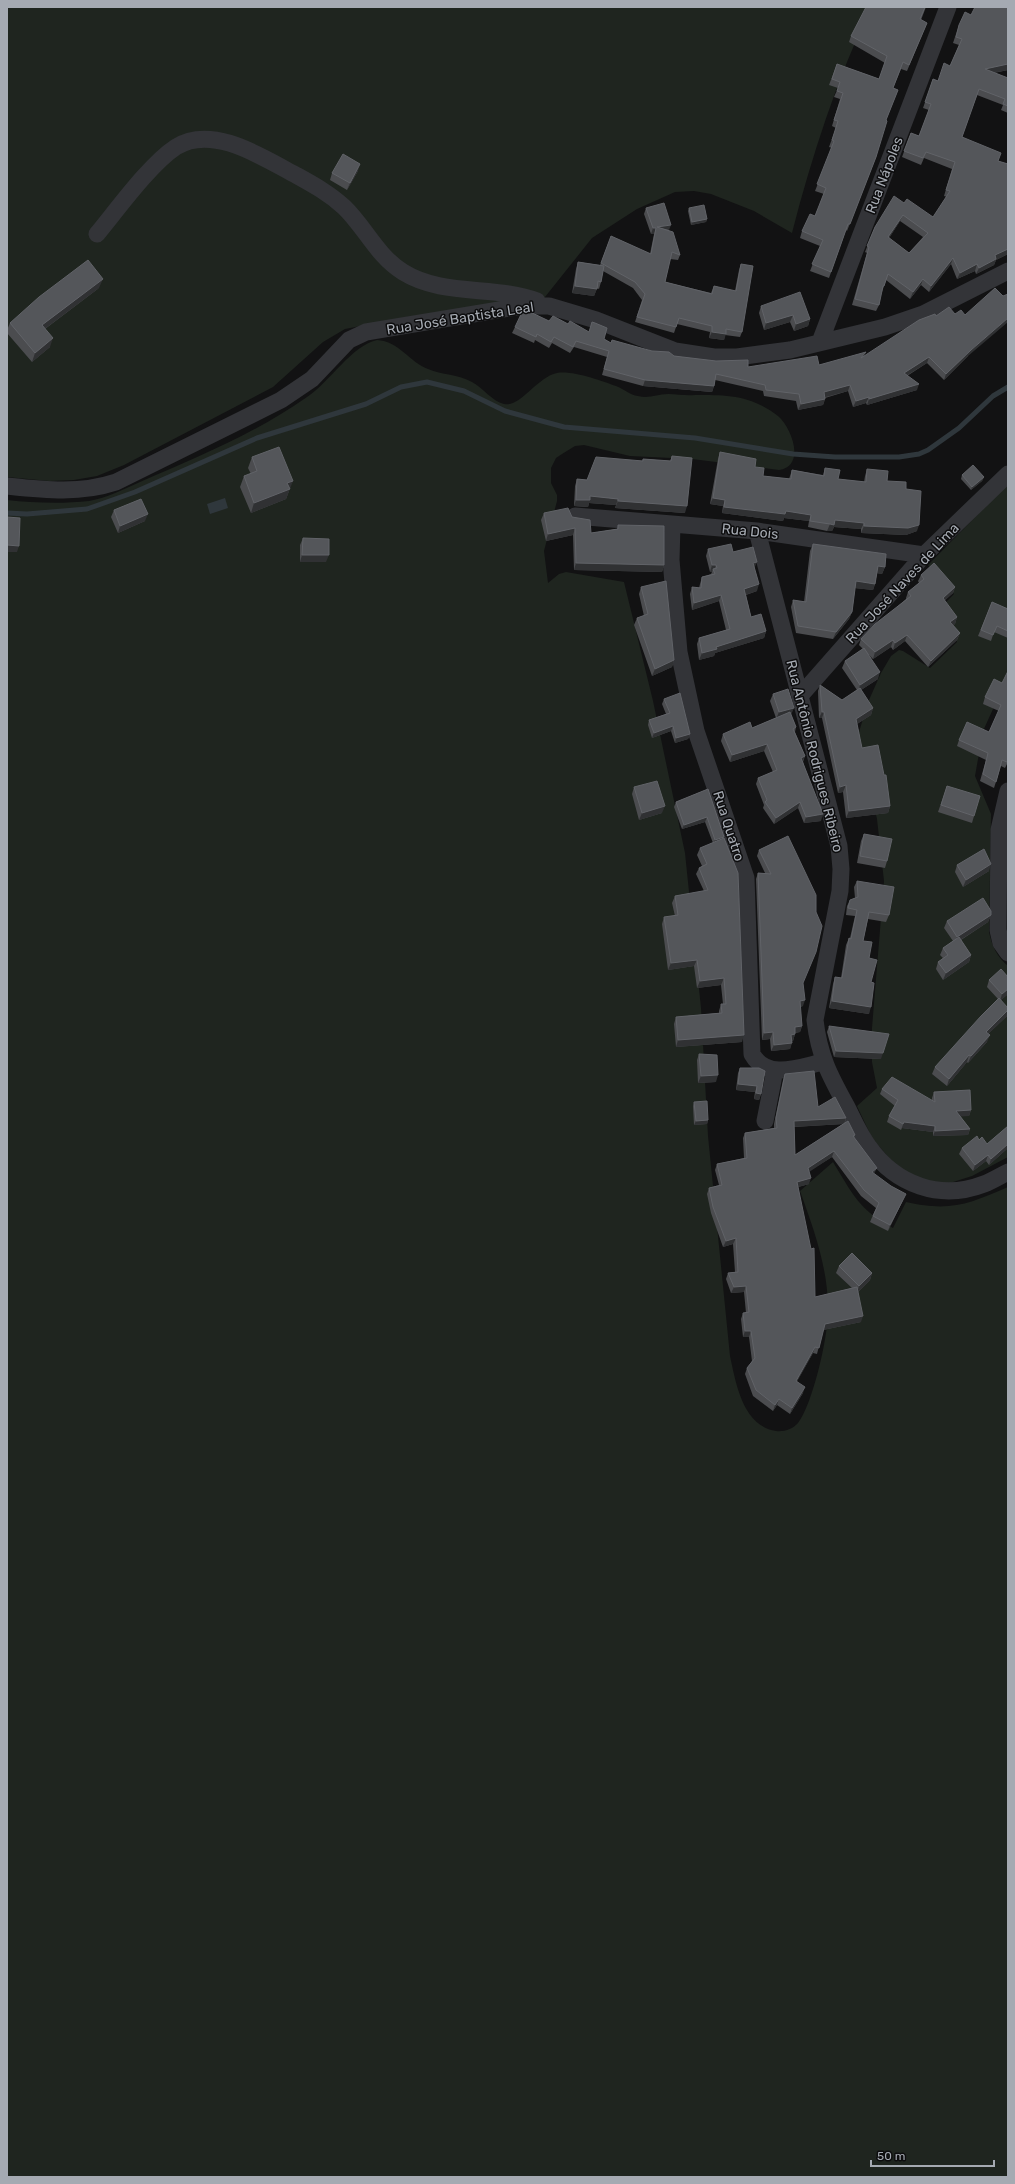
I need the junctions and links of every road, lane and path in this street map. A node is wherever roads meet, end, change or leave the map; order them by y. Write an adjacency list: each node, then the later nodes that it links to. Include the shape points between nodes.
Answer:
1 (948, 7): 5 (street, Rua Nápoles)
2 (97, 234): 4 (street, via 141,181 176,147 192,141 218,142 257,153 330,195 352,216 384,256 402,272 424,281 459,288 521,295)
3 (1008, 271): 5 (street, Rua José Baptista Leal, via 923,314 885,327)
4 (549, 306): 5 (street, Rua José Baptista Leal, via 596,320 652,344 693,355 737,357 790,350); 7 (street, Rua José Baptista Leal, via 522,306 366,332 349,340 312,379 281,400 116,482 100,488 63,491)
5 (820, 342)
6 (1008, 474): 11 (street, Rua José Naves de Lima)
7 (7, 486)
8 (575, 516): 9 (street, Rua Dois)
9 (672, 525): 10 (street, Rua Dois); 16 (street, Rua Quatro, via 671,560 679,652 696,731 746,878 752,1054 761,1065)
10 (757, 531): 11 (street, Rua Dois); 12 (street, Rua Antônio Rodrigues Ribeiro)
11 (924, 555): 12 (street, Rua José Naves de Lima)
12 (800, 696): 15 (street, Rua Antônio Rodrigues Ribeiro, via 834,820 841,869 840,891 815,1020)
13 (1008, 791): 14 (street, via 999,830 998,930 1001,943)
14 (1008, 953)
15 (823, 1062): 16 (street); 18 (street, Rua Antônio Rodrigues Ribeiro, via 868,1146 883,1164 903,1180 918,1187 950,1191 984,1184)
16 (775, 1070): 17 (street)
17 (766, 1121)
18 (1008, 1172)

